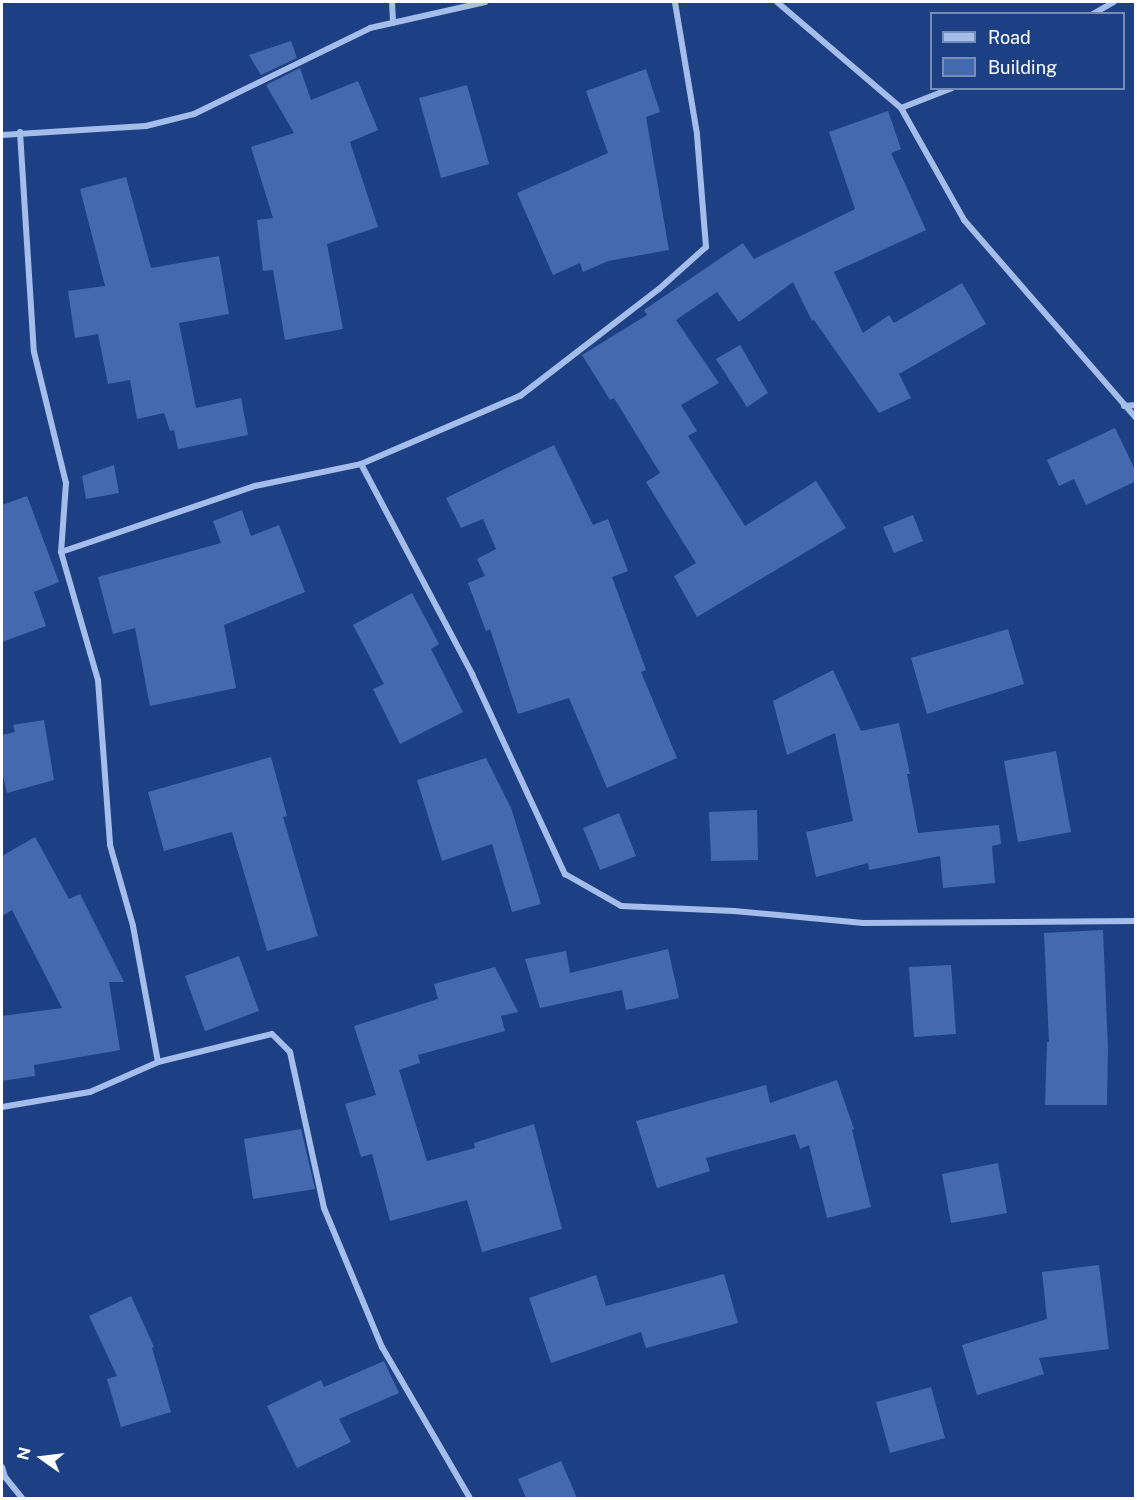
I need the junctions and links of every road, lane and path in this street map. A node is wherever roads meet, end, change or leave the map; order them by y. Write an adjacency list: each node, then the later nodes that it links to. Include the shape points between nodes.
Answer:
1 (392, 2): 7 (street)
2 (485, 2): 7 (street)
3 (675, 2): 15 (street, via 697,134 706,247 658,290 520,396)
4 (777, 2): 9 (street)
5 (1114, 2): 6 (street)
6 (1096, 12)
7 (393, 23): 10 (street, via 370,28 194,114 146,126)
8 (947, 90): 9 (street)
9 (901, 108): 13 (street, via 964,220)
10 (20, 132): 11 (street); 16 (street, via 34,352 66,483)
11 (2, 135)
12 (1136, 405): 13 (street)
13 (1124, 406): 14 (street)
14 (1136, 418)
15 (362, 464): 16 (street, via 255,486); 17 (street, via 472,674 566,874 621,906 735,911 863,923)
16 (61, 552): 18 (street, via 98,680 110,845 133,926)
17 (1136, 921)
18 (158, 1062): 19 (street, via 90,1092); 22 (street, via 272,1034 290,1052 324,1208 382,1347)
19 (2, 1107)
20 (2, 1467): 21 (street)
21 (22, 1498)
22 (470, 1498)

